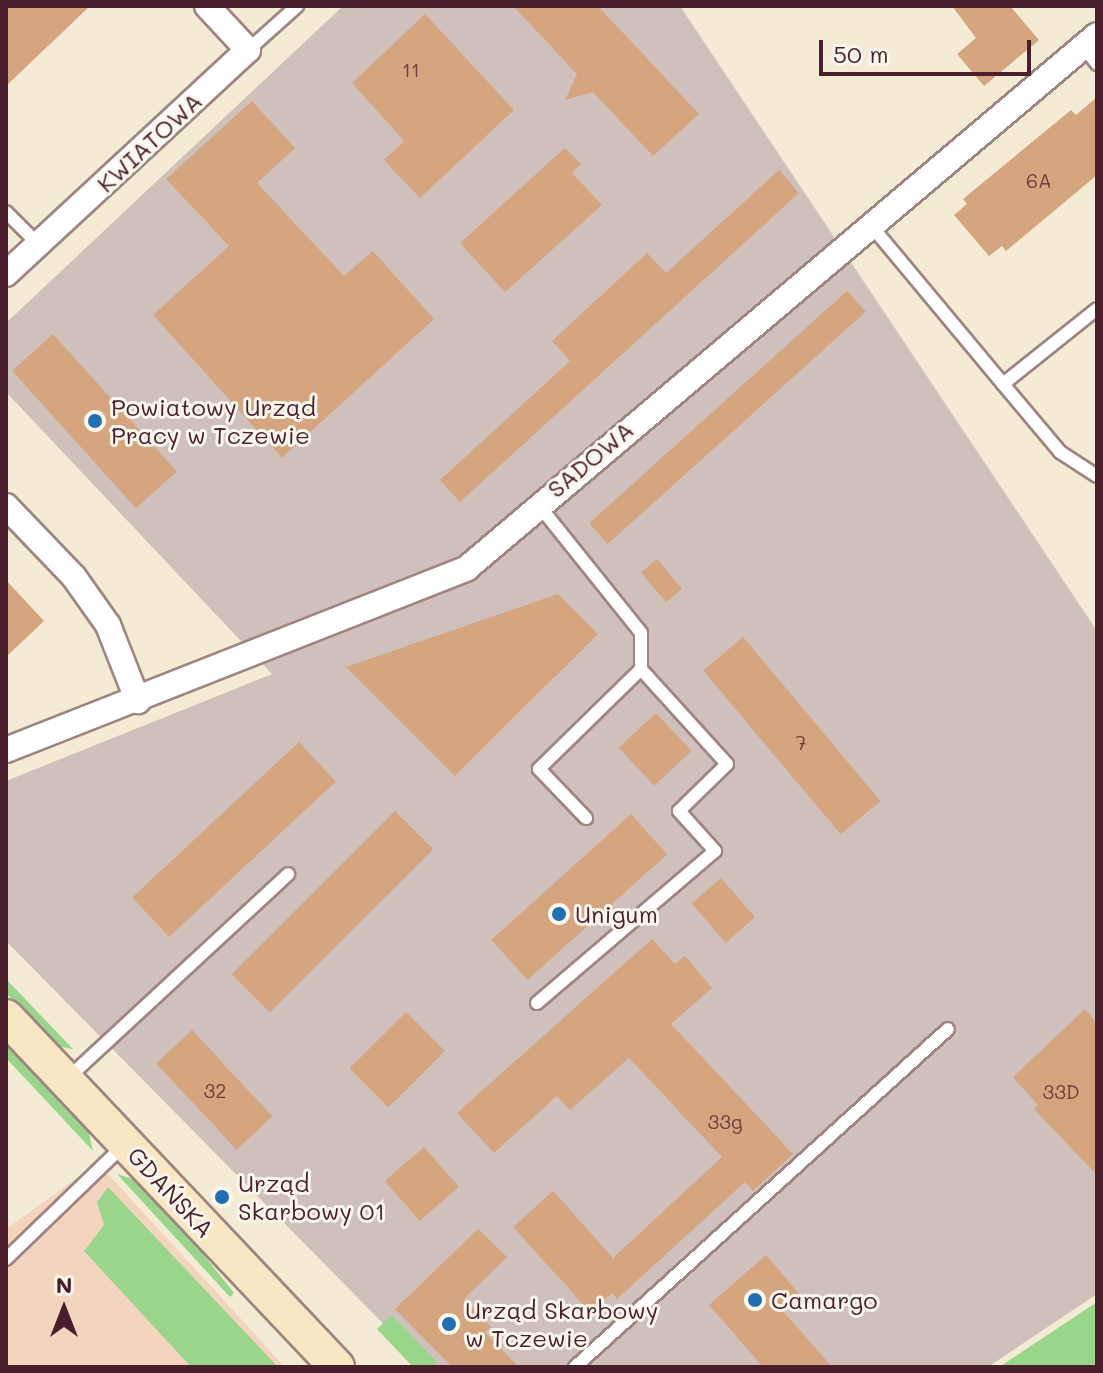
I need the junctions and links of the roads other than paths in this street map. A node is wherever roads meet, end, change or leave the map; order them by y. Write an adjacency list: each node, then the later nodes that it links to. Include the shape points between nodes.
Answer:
1 (207, 6): 4 (street)
2 (297, 6): 4 (lane)
3 (1092, 48): 6 (street, SADOWA)
4 (248, 50): 7 (street, KWIATOWA)
5 (6, 212): 7 (lane)
6 (869, 223): 10 (lane); 12 (street, SADOWA)
7 (38, 244): 8 (street, KWIATOWA)
8 (6, 274)
9 (1097, 309): 10 (lane)
10 (1003, 384): 11 (lane, via 1060,452)
11 (1097, 476)
12 (537, 503): 14 (lane, via 641,633); 15 (street, SADOWA, via 467,568)
13 (6, 506): 15 (street, via 74,577 108,625)
14 (641, 669): 17 (lane, via 539,769); 19 (lane, via 727,764 679,811 715,851)
15 (138, 701): 16 (street, SADOWA)
16 (6, 750)
17 (586, 818)
18 (288, 874): 22 (lane)
19 (537, 1003)
20 (6, 1017): 22 (street, GDAŃSKA)
21 (948, 1029): 26 (lane)
22 (66, 1080): 23 (street, GDAŃSKA)
23 (125, 1144): 24 (lane); 25 (street, GDAŃSKA)
24 (6, 1259)
25 (337, 1367)
26 (575, 1367)

